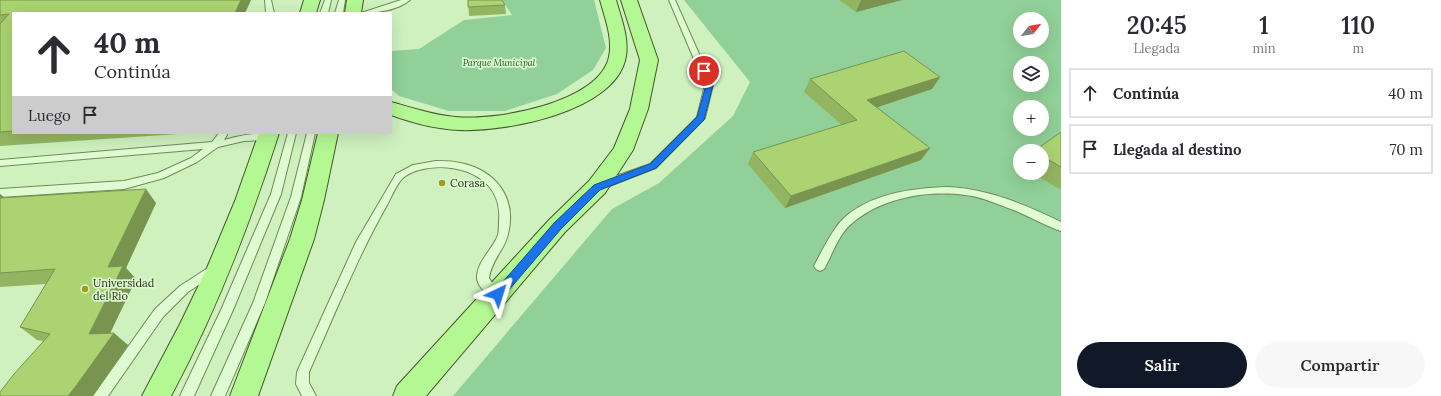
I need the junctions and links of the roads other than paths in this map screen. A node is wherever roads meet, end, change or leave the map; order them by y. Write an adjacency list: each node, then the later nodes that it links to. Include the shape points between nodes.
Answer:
1 (268, 0): 11 (lane)
2 (312, 0): 12 (main road)
3 (328, 0): 13 (lane)
4 (342, 0): 14 (lane)
5 (356, 0): 15 (main road)
6 (407, 0): 10 (lane)
7 (608, 0): 17 (main road, via 617,35 618,51 614,65 607,78 576,100 528,118 505,123 434,122)
8 (629, 0): 25 (main road, via 649,60 639,109 623,150)
9 (672, 0): 25 (lane, via 709,85 701,118 653,166)
10 (387, 4): 16 (lane)
11 (270, 12)
12 (308, 12)
13 (324, 12)
14 (339, 12)
15 (353, 12)
16 (367, 12)
17 (392, 108)
18 (223, 134): 23 (lane)
19 (292, 134): 33 (lane, via 276,194)
20 (311, 134): 34 (lane, via 296,197 261,296)
21 (328, 134): 35 (main road, via 302,238)
22 (269, 135): 23 (lane); 28 (main road, via 254,184)
23 (215, 145): 24 (lane); 26 (lane, via 194,160 162,176 124,185)
24 (0, 163)
25 (597, 187): 30 (main road, via 557,226)
26 (0, 193)
27 (1061, 227): 29 (lane, via 999,201 963,191 890,197 862,211 846,223)
28 (221, 264): 31 (lane, via 184,289 159,313); 32 (main road, via 180,355)
29 (820, 266)
30 (498, 294): 36 (lane, via 489,289 483,279 485,267 503,235 505,210 495,185 480,173 460,166 436,164 416,167 399,176 361,242 303,372 302,384); 37 (main road)
31 (100, 396)
32 (156, 396)
33 (187, 396)
34 (218, 396)
35 (244, 396)
36 (309, 396)
37 (407, 396)

